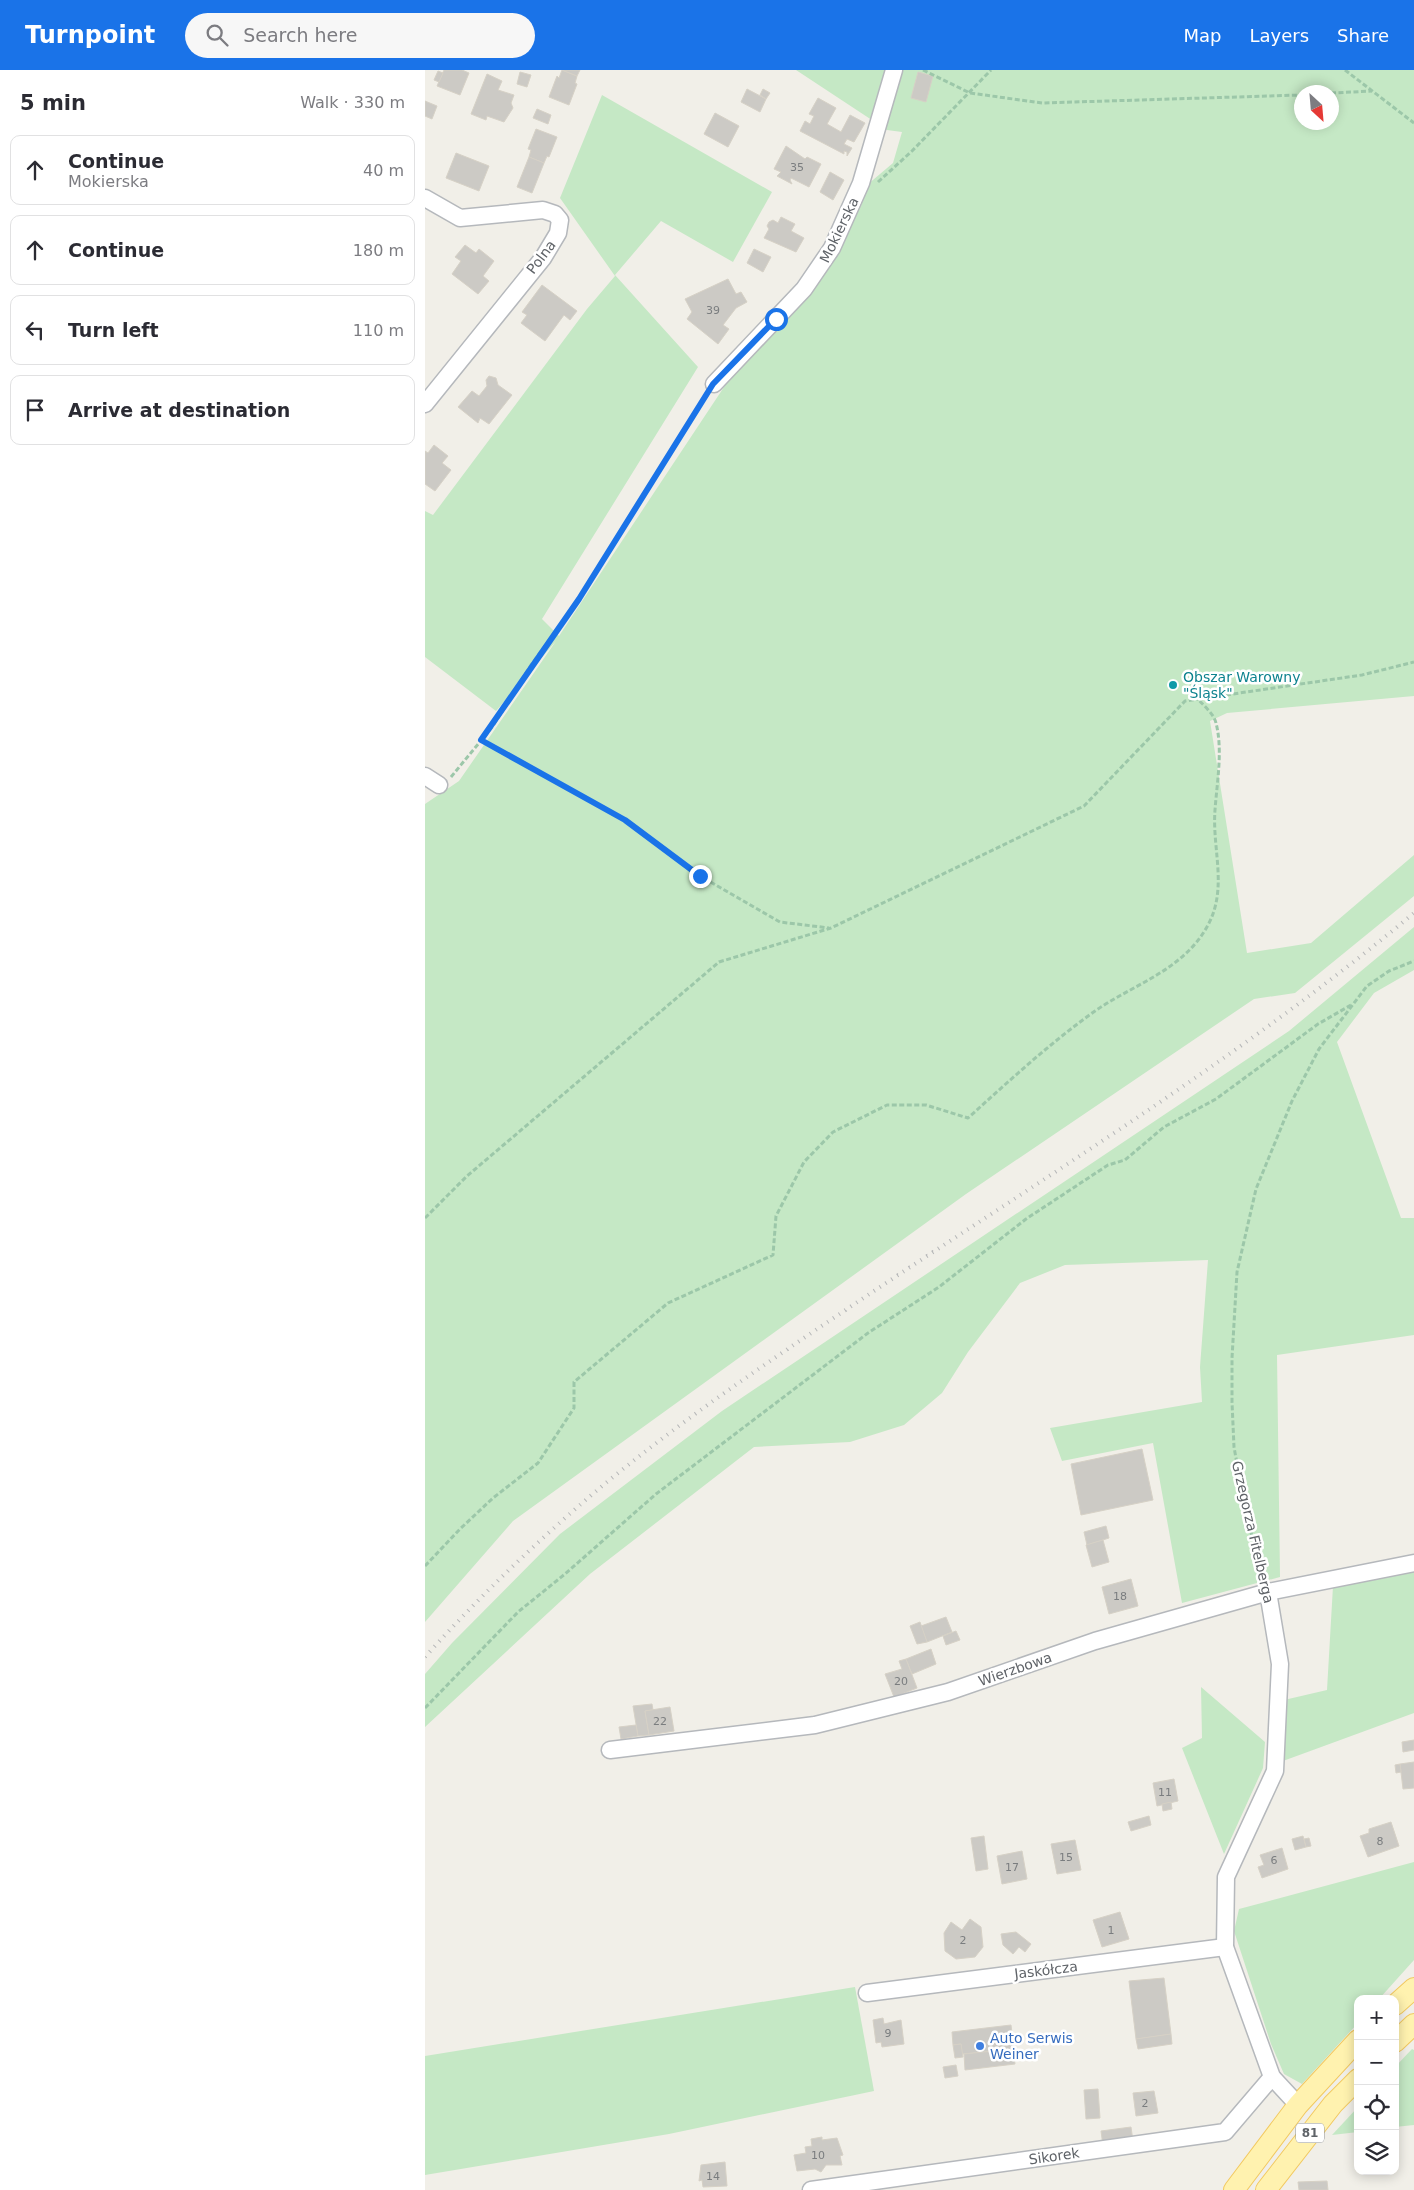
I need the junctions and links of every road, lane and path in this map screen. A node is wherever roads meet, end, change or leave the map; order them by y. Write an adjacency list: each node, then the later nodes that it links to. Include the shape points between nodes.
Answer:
1 (894, 70): 12 (street, Mokierska, via 861,183 832,248 804,289)
2 (923, 70): 6 (path)
3 (991, 70): 6 (path)
4 (1345, 70): 5 (path)
5 (1373, 92): 7 (path); 9 (path)
6 (970, 93): 8 (path, via 1042,102); 10 (path)
7 (1339, 94)
8 (1294, 95)
9 (1414, 123)
10 (877, 182)
11 (425, 198): 13 (street, Polna, via 460,218 543,210 555,214 560,220 558,233 543,258)
12 (713, 384): 16 (path, via 579,599)
13 (425, 404)
14 (1414, 662): 15 (path, via 1363,675)
15 (1198, 699): 19 (path, via 1185,701 1084,806); 24 (path, via 1216,722 1218,747 1214,821 1220,889 1209,925 1190,950 1157,977 1096,1010 1042,1052 968,1118 926,1106 887,1105 833,1132 804,1162 776,1216 773,1255 668,1303 573,1382 574,1408 538,1463 460,1528)
16 (481, 740): 18 (path, via 449,780); 19 (path, via 625,820 700,876 780,922)
17 (425, 776): 18 (street)
18 (439, 785)
19 (831, 928): 22 (path, via 719,962 467,1176)
20 (1414, 961): 21 (path, Grzegorza Fitelberga, via 1389,970 1367,986)
21 (1351, 1005): 25 (path, Grzegorza Fitelberga, via 1319,1049 1289,1110 1256,1189 1237,1272 1232,1358 1234,1447 1247,1519); 26 (path, via 1318,1024 1216,1099 1164,1126 1125,1160 1108,1165 1026,1219 939,1287 867,1333 656,1494 518,1612)
22 (425, 1218)
23 (1414, 1563): 25 (street, Wierzbowa)
24 (425, 1566)
25 (1268, 1592): 27 (street, Wierzbowa, via 1095,1641 948,1692 815,1725); 28 (street, Grzegorza Fitelberga, via 1280,1664 1275,1772 1226,1877)
26 (425, 1708)
27 (610, 1750)
28 (1225, 1947): 30 (street, Jaskółcza); 35 (street, Grzegorza Fitelberga)
29 (1414, 1988): 31 (main road)
30 (867, 1992)
31 (1399, 2001)
32 (1414, 2024): 33 (main road)
33 (1397, 2040)
34 (1354, 2044): 37 (main road, 81)
35 (1272, 2077): 37 (street, Grzegorza Fitelberga); 38 (street, Sikorek, via 1225,2132)
36 (1354, 2083): 40 (main road, 81, via 1333,2104)
37 (1298, 2104): 39 (main road, 81)
38 (811, 2190)
39 (1235, 2190)
40 (1265, 2190)

